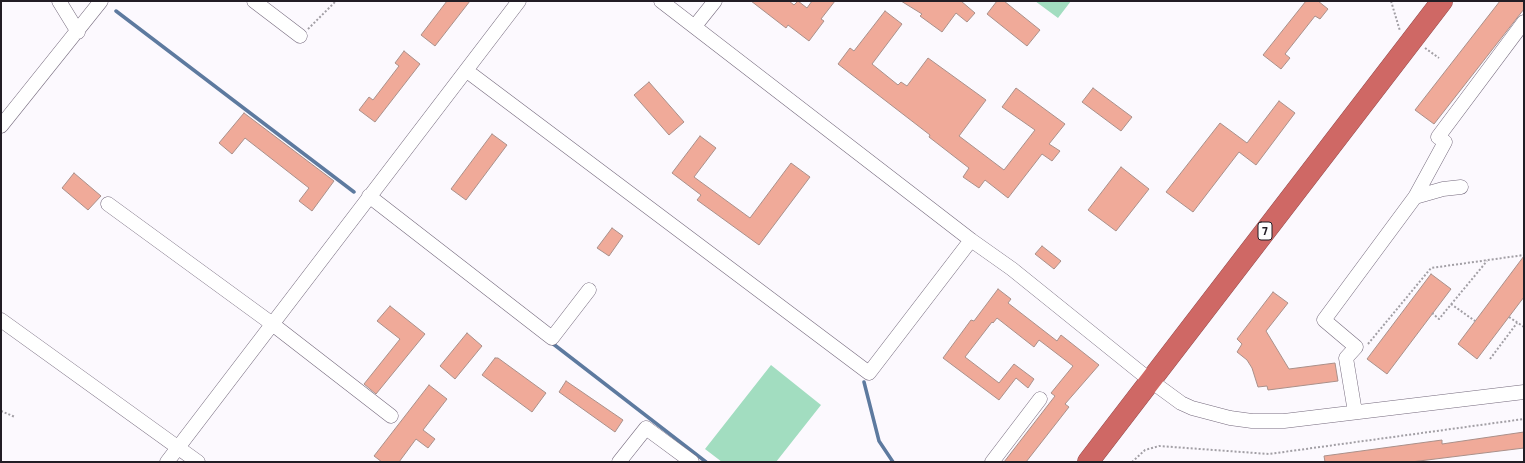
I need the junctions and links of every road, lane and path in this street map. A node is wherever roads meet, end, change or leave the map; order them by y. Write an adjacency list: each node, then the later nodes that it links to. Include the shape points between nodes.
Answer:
1 (59, 1): 11 (street)
2 (101, 1): 11 (street)
3 (254, 1): 12 (street)
4 (336, 1): 12 (path)
5 (519, 1): 13 (street)
6 (661, 1): 10 (street)
7 (716, 1): 10 (street)
8 (1442, 1): 33 (highway, 7)
9 (1524, 22): 17 (street, via 1438,137 1445,142)
10 (695, 26): 19 (street)
11 (78, 32): 14 (street)
12 (300, 36)
13 (467, 71): 16 (street); 19 (street, via 869,373)
14 (1, 126)
15 (1461, 187): 17 (street)
16 (368, 196): 22 (street, via 552,338); 28 (street)
17 (1415, 197): 31 (street, via 1324,320)
18 (108, 204): 28 (street)
19 (971, 240): 33 (street, via 1012,269)
20 (1524, 255): 21 (path)
21 (1488, 260): 23 (path); 31 (path, via 1431,268 1363,350)
22 (589, 290)
23 (1452, 304): 24 (path, via 1439,319); 27 (path)
24 (1432, 313)
25 (1509, 317): 29 (path)
26 (1, 320): 41 (street)
27 (1475, 321)
28 (272, 323): 38 (street); 41 (street)
29 (1517, 323): 30 (path); 32 (path)
30 (1524, 327)
31 (1356, 347): 37 (street, via 1346,358)
32 (1490, 359)
33 (1151, 381): 37 (street, via 1180,403 1230,418 1284,421); 47 (highway, 7)
34 (1524, 392): 37 (street)
35 (1040, 399): 46 (street)
36 (1, 411): 39 (path)
37 (1355, 412)
38 (391, 416)
39 (14, 417)
40 (1524, 419): 48 (path, via 1269,454 1159,446 1145,450)
41 (178, 447): 42 (street); 43 (street)
42 (167, 462)
43 (198, 462)
44 (619, 462): 45 (street, via 646,428)
45 (692, 462)
46 (992, 462)
47 (1088, 462)
48 (1132, 462)

